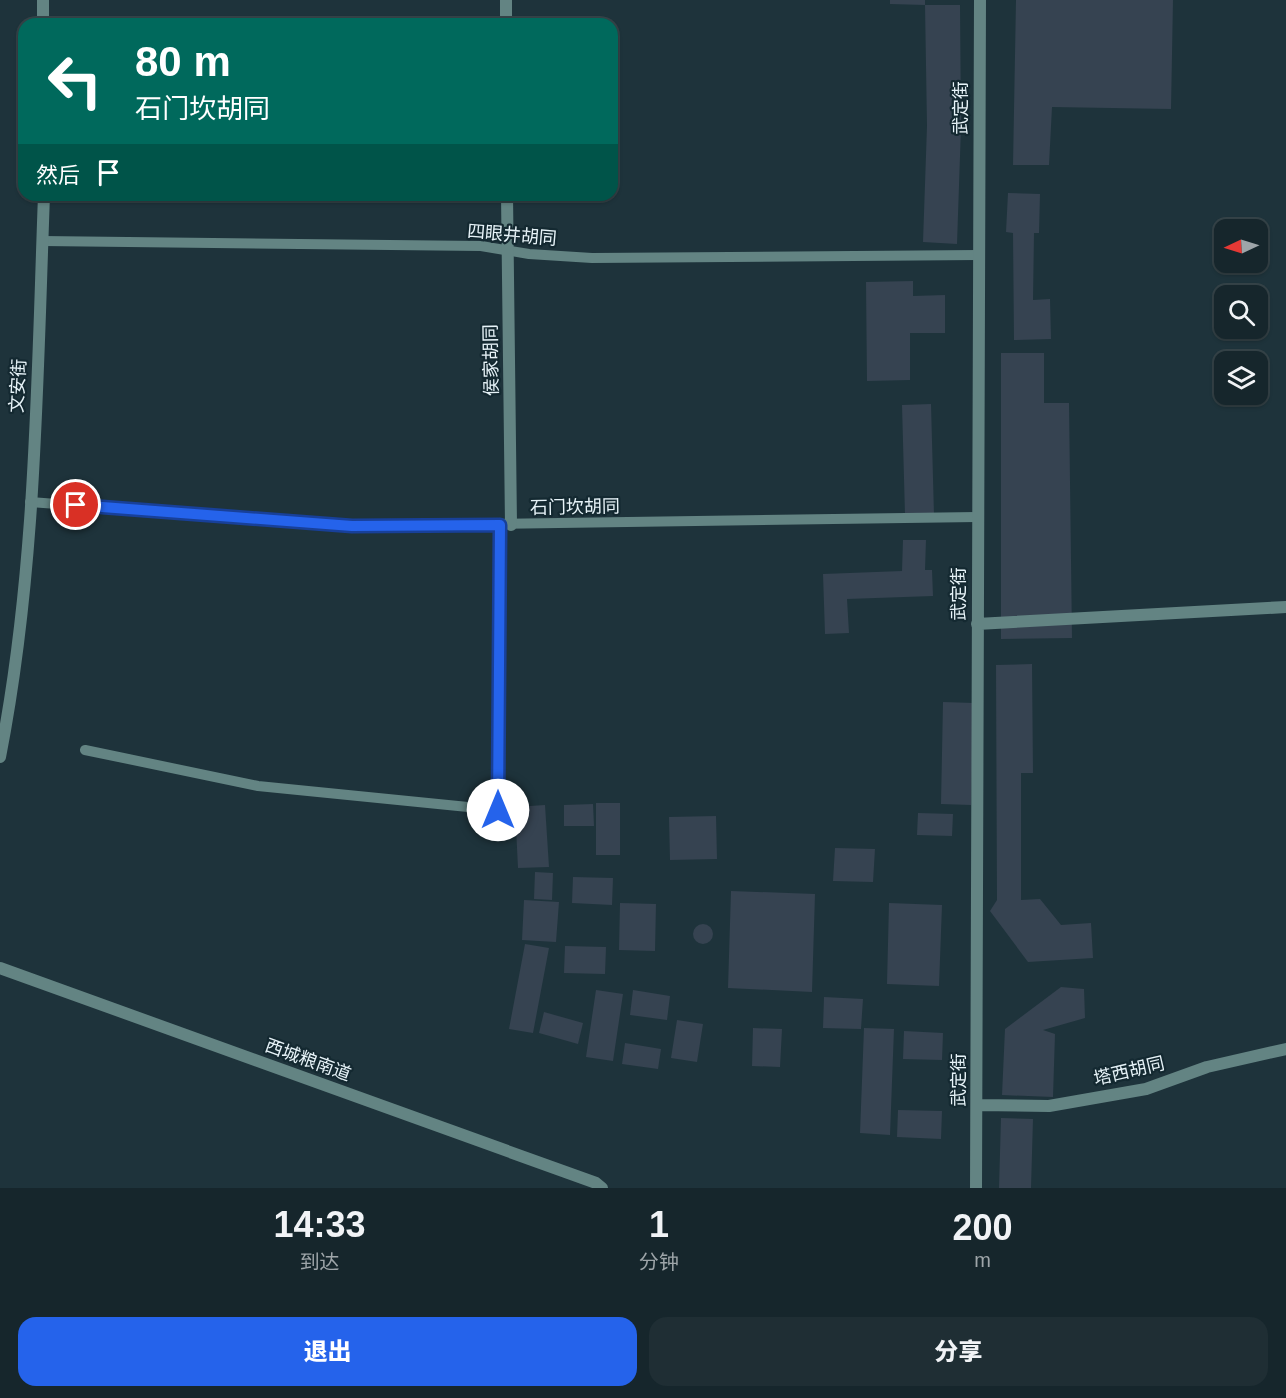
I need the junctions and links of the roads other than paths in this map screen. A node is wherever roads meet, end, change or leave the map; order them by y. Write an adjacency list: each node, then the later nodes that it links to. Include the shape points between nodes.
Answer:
1 (42, 0): 4 (street)
2 (506, 0): 5 (street)
3 (980, 0): 10 (street, 武定街)
4 (43, 18)
5 (506, 18)
6 (44, 201): 8 (street, 文安街)
7 (507, 201): 9 (street, 侯家胡同)
8 (42, 241): 9 (lane, 四眼井胡同); 11 (street, 文安街)
9 (507, 249): 10 (lane, 四眼井胡同, via 592,258); 13 (street, 侯家胡同)
10 (978, 255): 12 (street, 武定街)
11 (30, 502): 13 (lane, 石门坎胡同, via 352,526); 17 (street, 文安街, via 15,681)
12 (977, 517): 13 (lane, 石门坎胡同); 15 (street, 武定街)
13 (505, 525): 18 (street, 侯家胡同)
14 (1286, 607): 15 (street)
15 (977, 624): 21 (street, 武定街)
16 (85, 750): 18 (lane, via 258,786)
17 (0, 757)
18 (498, 810)
19 (0, 968): 22 (street, 西城粮南道)
20 (1286, 1049): 21 (street, 塔西胡同, via 1207,1067 1146,1089 1049,1106)
21 (978, 1105): 23 (street, 武定街)
22 (602, 1188)
23 (976, 1188)

